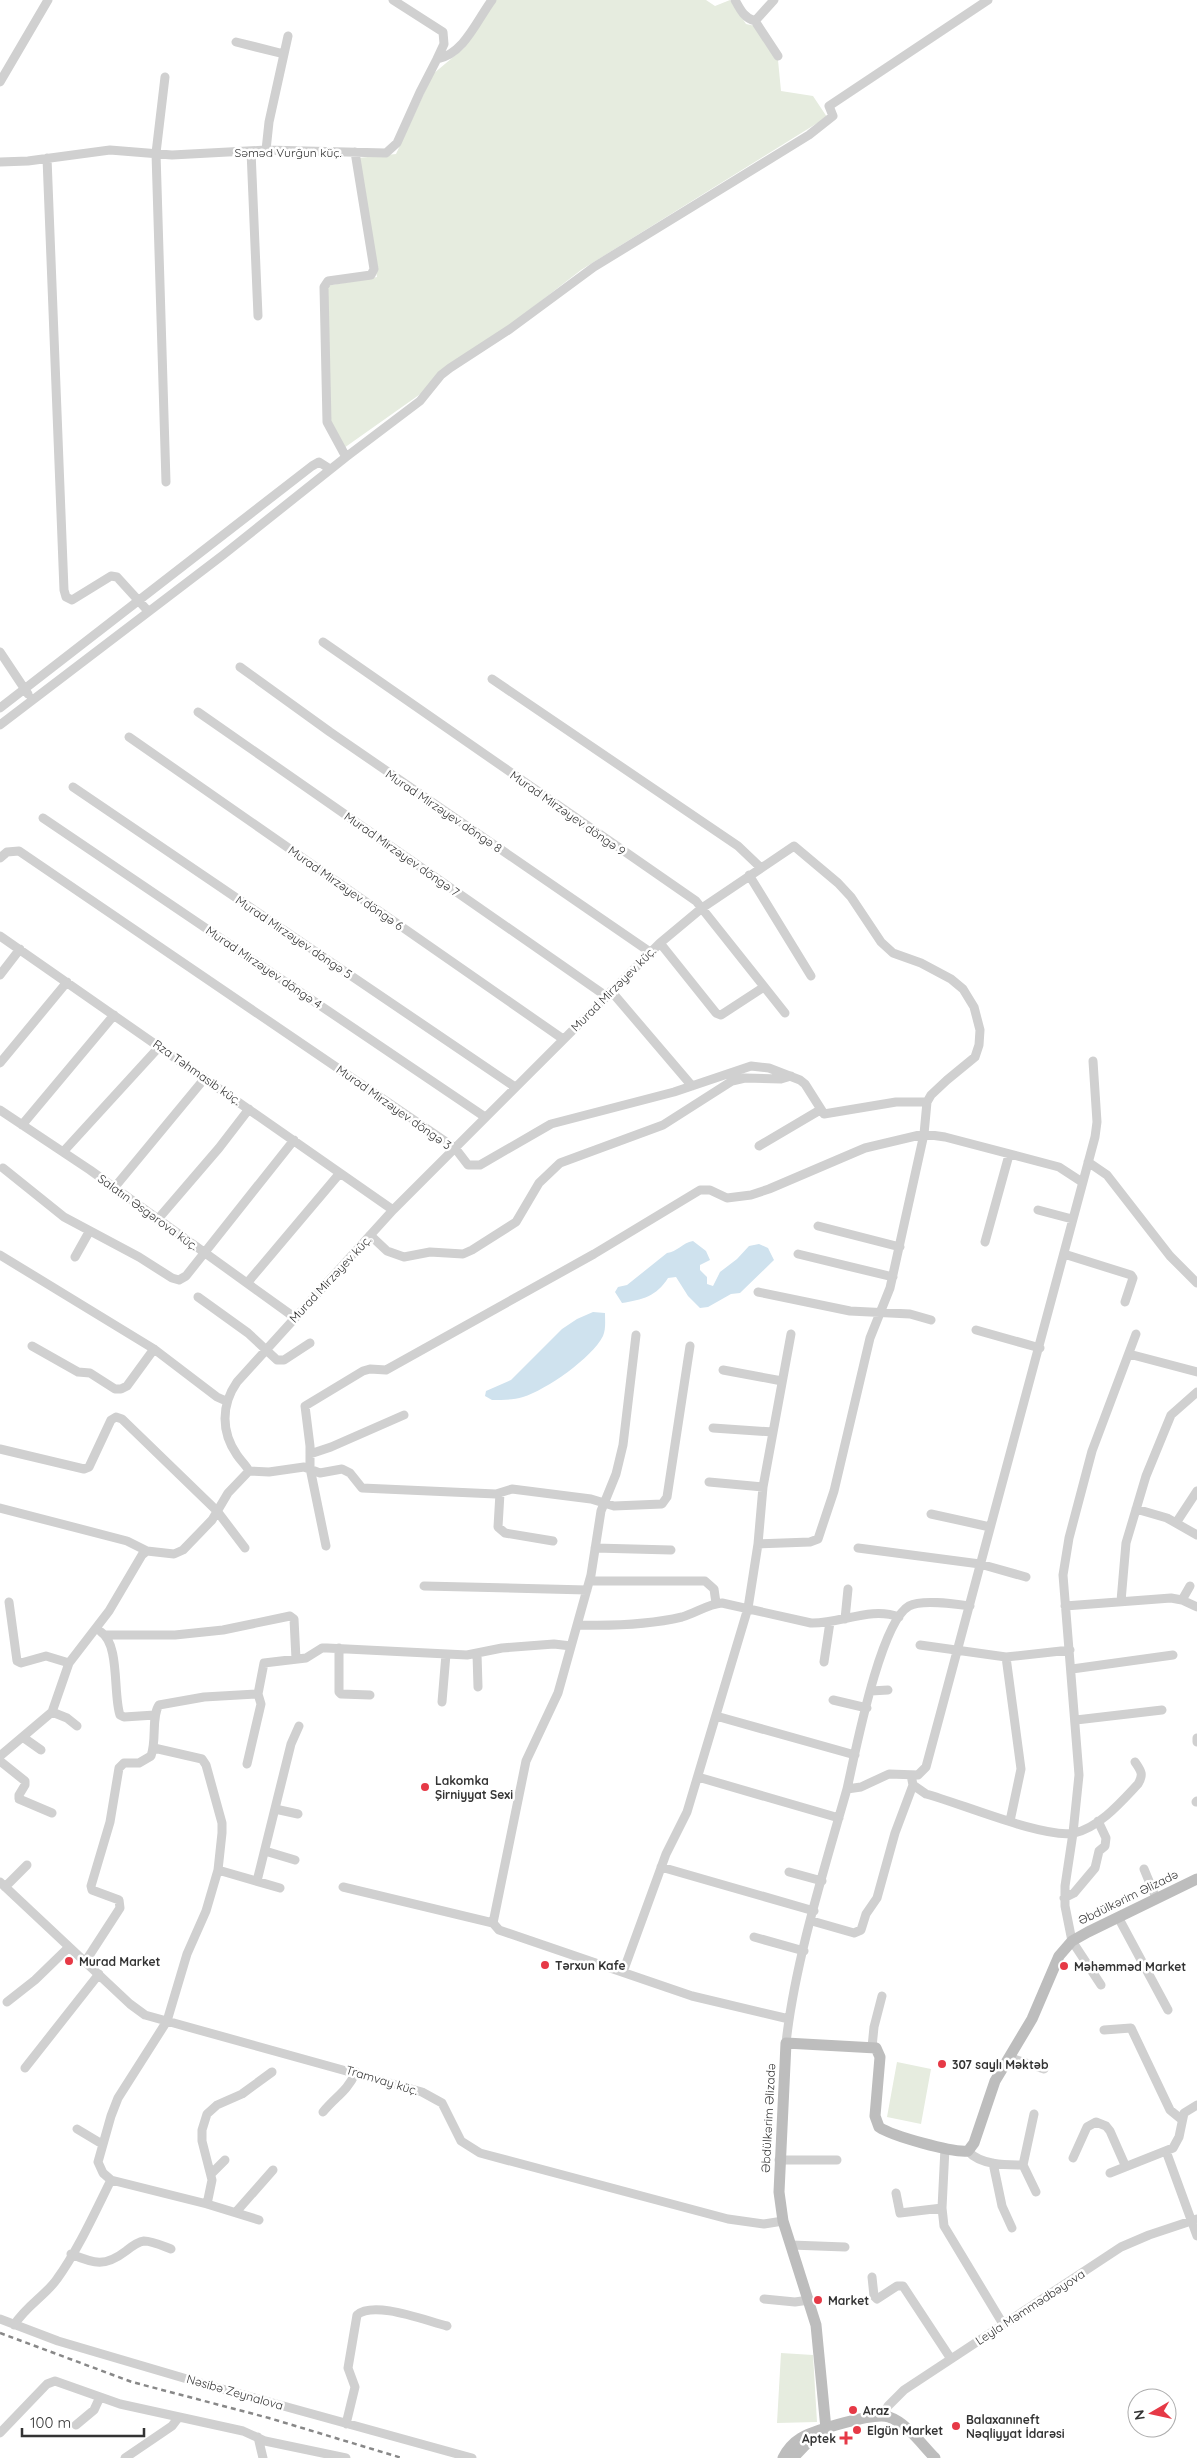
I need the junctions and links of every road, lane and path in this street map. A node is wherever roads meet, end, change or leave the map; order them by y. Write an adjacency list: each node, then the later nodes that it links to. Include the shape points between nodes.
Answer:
1 (393, 0): 12 (street, via 443,32 444,44)
2 (492, 0): 12 (street, via 461,44 451,54)
3 (735, 0): 7 (street, via 740,10)
4 (774, 0): 7 (street)
5 (988, 0): 22 (street, via 828,106 833,116 809,135 594,267 510,329 450,368 420,401)
6 (46, 1): 13 (street)
7 (755, 21): 11 (street)
8 (288, 36): 10 (street)
9 (236, 42): 10 (street)
10 (284, 54): 16 (street)
11 (778, 56)
12 (437, 59): 17 (street, Səməd Vurğun küç., via 392,149 386,153)
13 (1, 77)
14 (165, 77): 18 (street)
15 (251, 150): 16 (street, Səməd Vurğun küç.); 18 (street, Səməd Vurğun küç., via 172,155); 21 (street)
16 (266, 150): 17 (street, Səməd Vurğun küç.)
17 (355, 152): 22 (street, via 374,269 370,275 328,281 324,287 327,422)
18 (156, 153): 19 (street, Səməd Vurğun küç., via 110,150); 24 (street)
19 (47, 158): 20 (street, Səməd Vurğun küç.); 27 (street, via 64,590 66,597 72,600 111,576 117,577)
20 (0, 162)
21 (258, 316)
22 (346, 456): 23 (street)
23 (330, 469): 25 (street, via 319,462 312,466); 26 (street)
24 (166, 482)
25 (212, 543): 26 (street); 27 (street)
26 (223, 555): 28 (street)
27 (136, 601): 28 (street); 33 (street)
28 (148, 611): 34 (street)
29 (323, 642): 44 (street, Murad Mirzəyev döngə 9)
30 (0, 652): 33 (street)
31 (240, 667): 48 (street, Murad Mirzəyev döngə 8)
32 (492, 680): 42 (street, via 738,846)
33 (25, 690): 34 (street); 35 (street)
34 (32, 700): 37 (street)
35 (0, 708)
36 (198, 712): 53 (street, Murad Mirzəyev döngə 7)
37 (0, 725)
38 (128, 737): 56 (street, Murad Mirzəyev döngə 6)
39 (73, 787): 63 (street, Murad Mirzəyev döngə 5)
40 (43, 818): 68 (street, Murad Mirzəyev döngə 4)
41 (0, 858): 73 (street, Murad Mirzəyev döngə 3, via 7,852 19,851)
42 (760, 867): 43 (street, Murad Mirzəyev küç.); 64 (street, Murad Mirzəyev küç., via 794,846 851,897 881,942 893,953 920,963 964,989 974,1007 980,1030 979,1045 975,1057)
43 (749, 875): 44 (street, Murad Mirzəyev küç.); 50 (street)
44 (702, 908): 46 (street, Murad Mirzəyev küç.); 52 (street, Murad Mirzəyev döngə 9)
45 (0, 936): 47 (street, Rza Təhmasib küç.)
46 (660, 943): 48 (street, Murad Mirzəyev küç.); 52 (street, via 716,1013 722,1015)
47 (20, 949): 49 (street); 51 (street, Rza Təhmasib küç.)
48 (650, 952): 53 (street, Murad Mirzəyev küç.)
49 (0, 975)
50 (810, 976)
51 (67, 982): 55 (street, Rza Təhmasib küç.); 59 (street)
52 (764, 986): 54 (street, Murad Mirzəyev döngə 9)
53 (609, 994): 56 (street, Murad Mirzəyev küç.); 62 (street, Murad Mirzəyev döngə 7)
54 (786, 1013)
55 (114, 1015): 57 (street, Rza Təhmasib küç.); 69 (street)
56 (564, 1039): 63 (street, Murad Mirzəyev küç.)
57 (160, 1046): 61 (street, Rza Təhmasib küç.); 74 (street)
58 (1093, 1061): 76 (street, via 1097,1122)
59 (0, 1063)
60 (791, 1076): 62 (street, Murad Mirzəyev döngə 3, via 751,1066); 66 (street, Murad Mirzəyev döngə 3, via 805,1084); 87 (street, via 732,1081 663,1124 560,1163 539,1183 516,1222 463,1254 430,1252 404,1256 387,1251)
61 (205, 1078): 65 (street, Rza Təhmasib küç.); 80 (street)
62 (692, 1086): 73 (street, Murad Mirzəyev döngə 3, via 551,1124 480,1165 468,1165)
63 (515, 1087): 68 (street, Murad Mirzəyev küç.)
64 (927, 1102): 66 (street, via 896,1102 828,1115); 70 (street)
65 (249, 1109): 71 (street, Rza Təhmasib küç.); 83 (street)
66 (820, 1110): 72 (street)
67 (2, 1115): 69 (street, Salatın Əsgərova küç.)
68 (485, 1117): 73 (street, Murad Mirzəyev küç.)
69 (22, 1125): 74 (street, Salatın Əsgərova küç.)
70 (924, 1134): 75 (street); 89 (street); 124 (street, via 865,1148 751,1195 727,1198 710,1190 700,1190 594,1254 386,1370 363,1371 305,1406)
71 (294, 1140): 78 (street, Rza Təhmasib küç.); 90 (street)
72 (759, 1146)
73 (455, 1148): 81 (street, Murad Mirzəyev küç.)
74 (63, 1152): 80 (street, Salatın Əsgərova küç.)
75 (1009, 1155): 79 (street, via 1059,1167); 88 (street)
76 (1088, 1162): 79 (street); 97 (street, via 1107,1174 1170,1256)
77 (3, 1168): 86 (street, via 50,1207)
78 (340, 1173): 81 (street, Rza Təhmasib küç.); 96 (street)
79 (1082, 1182): 84 (street)
80 (114, 1188): 83 (street, Salatın Əsgərova küç.)
81 (393, 1210): 87 (street, Murad Mirzəyev küç.)
82 (1038, 1210): 84 (street)
83 (158, 1219): 90 (street, Salatın Əsgərova küç.)
84 (1072, 1219): 92 (street)
85 (818, 1226): 89 (street)
86 (89, 1232): 90 (street, via 179,1280); 94 (street)
87 (370, 1235): 102 (street, Murad Mirzəyev küç.)
88 (985, 1242)
89 (900, 1247): 95 (street)
90 (205, 1253): 96 (street, Salatın Əsgərova küç.)
91 (798, 1254): 95 (street)
92 (1064, 1254): 100 (street, via 1131,1275 1133,1278); 111 (street)
93 (0, 1255): 112 (street)
94 (75, 1257)
95 (893, 1277): 101 (street)
96 (248, 1282): 102 (street, Salatın Əsgərova küç.)
97 (1197, 1283)
98 (758, 1292): 101 (street)
99 (198, 1297): 113 (street)
100 (1125, 1302)
101 (880, 1314): 103 (street, via 910,1314); 140 (street, via 866,1349 834,1491 818,1539)
102 (294, 1317): 113 (street, Murad Mirzəyev küç.)
103 (931, 1320)
104 (976, 1330): 111 (street)
105 (791, 1334): 117 (street)
106 (1136, 1334): 114 (street)
107 (636, 1335): 131 (street, via 623,1445 610,1492)
108 (310, 1344): 113 (street, via 284,1360 277,1360)
109 (32, 1346): 112 (street, via 78,1372 90,1373 115,1389 127,1386)
110 (690, 1346): 131 (street, via 665,1503 624,1506)
111 (1040, 1348): 137 (street)
112 (154, 1349): 119 (street)
113 (267, 1349): 119 (street, Murad Mirzəyev küç., via 237,1382)
114 (1130, 1354): 116 (street); 158 (street, via 1092,1451 1069,1538 1063,1575)
115 (722, 1370): 117 (street)
116 (1197, 1372)
117 (782, 1381): 122 (street)
118 (1197, 1392): 133 (street, via 1171,1415)
119 (226, 1402): 126 (street, Murad Mirzəyev küç., via 225,1425 229,1440)
120 (404, 1415): 124 (street)
121 (713, 1428): 122 (street)
122 (773, 1432): 128 (street)
123 (0, 1449): 134 (street, via 84,1469 89,1467 111,1420 116,1417 122,1419)
124 (310, 1454): 125 (street)
125 (310, 1468): 126 (street); 130 (street, via 320,1472 346,1470 362,1488); 141 (street)
126 (249, 1471): 134 (street, via 228,1493)
127 (709, 1482): 128 (street)
128 (763, 1487): 140 (street)
129 (1197, 1491): 136 (street)
130 (500, 1493): 131 (street, via 512,1489 581,1497); 139 (street, via 500,1530)
131 (603, 1503): 143 (street)
132 (0, 1508): 146 (street, via 127,1541)
133 (1136, 1509): 136 (street); 154 (street, via 1126,1543)
134 (217, 1511): 142 (street); 146 (street, via 183,1550 174,1554)
135 (931, 1514): 137 (street)
136 (1176, 1523): 138 (street)
137 (990, 1527): 147 (street)
138 (1197, 1535)
139 (553, 1540)
140 (758, 1544): 160 (street)
141 (326, 1546)
142 (245, 1548)
143 (595, 1548): 145 (street); 150 (street)
144 (858, 1548): 147 (street)
145 (671, 1550)
146 (147, 1551): 165 (street)
147 (980, 1564): 148 (street); 157 (street)
148 (1026, 1577)
149 (424, 1586): 150 (street)
150 (589, 1586): 156 (street, via 705,1581 714,1589); 164 (street)
151 (1190, 1586): 153 (street)
152 (848, 1589): 162 (street)
153 (1182, 1600): 154 (street); 159 (street)
154 (1120, 1601): 158 (street)
155 (9, 1602): 178 (street, via 17,1661 21,1663 52,1656)
156 (716, 1603): 160 (street); 164 (street, via 663,1621)
157 (970, 1606): 161 (street, via 914,1604); 170 (street)
158 (1065, 1606): 171 (street)
159 (1197, 1607)
160 (748, 1608): 163 (street, via 811,1623); 191 (street)
161 (899, 1617): 162 (street, via 880,1614); 182 (street, via 879,1658)
162 (845, 1618): 163 (street)
163 (830, 1622): 177 (street)
164 (578, 1625): 168 (street)
165 (96, 1629): 166 (street); 178 (street)
166 (105, 1634): 176 (street, via 175,1635 223,1630 290,1616 294,1619); 190 (street, via 113,1656 120,1715)
167 (920, 1645): 170 (street)
168 (571, 1646): 173 (street, via 502,1648); 231 (street, via 558,1693 526,1761)
169 (339, 1648): 172 (street); 176 (street, via 322,1648 311,1656); 184 (street, via 339,1692)
170 (959, 1649): 175 (street); 203 (street, via 926,1767 918,1775)
171 (1070, 1650): 175 (street); 179 (street)
172 (446, 1654): 173 (street); 186 (street)
173 (477, 1654): 180 (street)
174 (1174, 1654): 179 (street)
175 (1006, 1657): 211 (street, via 1021,1769)
176 (296, 1659): 183 (street, via 264,1664)
177 (824, 1662)
178 (69, 1663): 189 (street)
179 (1072, 1669): 192 (street)
180 (478, 1687)
181 (888, 1690): 182 (street)
182 (871, 1691): 187 (street)
183 (258, 1694): 190 (street, via 204,1697 162,1704); 202 (street, via 261,1704)
184 (370, 1694)
185 (833, 1700): 187 (street)
186 (442, 1702)
187 (867, 1708): 198 (street)
188 (1162, 1710): 192 (street)
189 (52, 1712): 193 (street); 195 (street)
190 (155, 1715): 196 (street)
191 (716, 1716): 198 (street); 204 (street)
192 (1076, 1720): 213 (street, via 1079,1775)
193 (77, 1726)
194 (299, 1726): 207 (street, via 290,1744)
195 (24, 1738): 197 (street); 199 (street)
196 (154, 1748): 219 (street, via 198,1756 206,1765 222,1823); 236 (street, via 146,1760 124,1763 119,1768 110,1822 91,1886 92,1890 119,1900 121,1904)
197 (41, 1750)
198 (855, 1755): 206 (street)
199 (0, 1756)
200 (0, 1761): 208 (street, via 25,1780 20,1799)
201 (1135, 1762): 212 (street, via 1142,1772 1138,1784)
202 (247, 1764)
203 (911, 1776): 205 (street); 206 (street, via 896,1772 861,1787)
204 (698, 1778): 210 (street); 217 (street, via 687,1812)
205 (913, 1785): 211 (street, via 926,1794); 229 (street, via 895,1833 878,1898 866,1914 861,1930 854,1933)
206 (847, 1789): 210 (street)
207 (275, 1809): 209 (street); 214 (street)
208 (52, 1813)
209 (298, 1814)
210 (839, 1818): 223 (street)
211 (1010, 1821): 213 (street, via 1049,1831)
212 (1098, 1821): 213 (street); 227 (street, via 1106,1843 1099,1850 1095,1868 1074,1893)
213 (1073, 1833): 227 (street)
214 (265, 1851): 215 (street); 222 (street)
215 (295, 1860)
216 (27, 1864): 224 (street)
217 (661, 1867): 229 (street); 237 (street)
218 (1144, 1869): 228 (street)
219 (218, 1870): 222 (street); 244 (street)
220 (789, 1872): 223 (street)
221 (1197, 1879): 228 (street, Əbdülkərim Əlizadə)
222 (257, 1881): 226 (street)
223 (822, 1881): 229 (street)
224 (3, 1885): 234 (street, Tramvay küç.)
225 (343, 1886): 231 (street)
226 (280, 1888)
227 (1064, 1898): 233 (street)
228 (1156, 1898): 230 (street, Əbdülkərim Əlizadə)
229 (813, 1916): 235 (street)
230 (1118, 1917): 233 (street, Əbdülkərim Əlizadə); 242 (street)
231 (493, 1923): 237 (street, via 499,1930)
232 (754, 1937): 235 (street)
233 (1072, 1941): 239 (street, Əbdülkərim Əlizadə); 248 (street, Əbdülkərim Əlizadə, via 1059,1956)
234 (69, 1947): 236 (street, Tramvay küç.); 241 (street)
235 (804, 1951): 243 (street)
236 (85, 1962): 238 (street, Tramvay küç.)
237 (623, 1972): 243 (street, via 692,1996)
238 (99, 1974): 244 (street, Tramvay küç., via 136,2009); 249 (street)
239 (1101, 1985)
240 (882, 1996): 247 (street)
241 (6, 2002)
242 (1168, 2010)
243 (789, 2019): 246 (street)
244 (166, 2022): 252 (street, Tramvay küç.); 258 (street, via 118,2098)
245 (1104, 2030): 256 (street, via 1131,2028 1170,2110)
246 (786, 2043): 247 (street); 264 (street, Əbdülkərim Əlizadə)
247 (872, 2047): 259 (street, via 878,2050 880,2057 875,2116 878,2127)
248 (1011, 2058): 250 (street); 260 (street, Əbdülkərim Əlizadə, via 995,2081 974,2143)
249 (25, 2068)
250 (1044, 2068)
251 (272, 2072): 270 (street, via 207,2114 202,2141)
252 (356, 2072): 254 (street, via 347,2090); 280 (street, Tramvay küç., via 436,2098 445,2106 462,2141 480,2153 728,2219 764,2224)
253 (1197, 2105): 256 (street, via 1184,2113)
254 (322, 2112)
255 (1034, 2114): 267 (street)
256 (1181, 2119): 261 (street, via 1177,2143)
257 (77, 2129): 258 (street)
258 (102, 2144): 272 (street, via 99,2167)
259 (945, 2148): 260 (street); 276 (street)
260 (968, 2151): 266 (street, via 976,2158)
261 (1166, 2151): 268 (street); 278 (street)
262 (1073, 2158): 268 (street, via 1087,2127 1096,2122 1110,2131)
263 (225, 2160): 270 (street)
264 (779, 2160): 265 (street); 280 (street, Əbdülkərim Əlizadə, via 779,2192)
265 (837, 2160)
266 (993, 2163): 267 (street); 281 (street, via 1002,2206)
267 (1023, 2165): 273 (street)
268 (1125, 2165): 271 (street)
269 (273, 2170): 277 (street)
270 (212, 2173): 275 (street, via 212,2189)
271 (1110, 2173)
272 (110, 2180): 275 (street); 286 (street)
273 (1036, 2192)
274 (896, 2193): 276 (street, via 900,2213)
275 (207, 2204): 277 (street)
276 (942, 2208): 291 (street, via 949,2237)
277 (236, 2212): 279 (street)
278 (1194, 2219): 282 (street); 291 (street, Leyla Məmmədbəyova, via 1121,2247)
279 (259, 2220)
280 (784, 2221): 283 (street, Əbdülkərim Əlizadə)
281 (1012, 2228)
282 (1197, 2236)
283 (791, 2245): 284 (street); 289 (street, Əbdülkərim Əlizadə)
284 (844, 2247)
285 (171, 2249): 286 (street, via 140,2242 102,2263)
286 (71, 2254): 292 (street, via 56,2280 32,2302)
287 (872, 2277): 294 (street, via 877,2299 897,2286 903,2286)
288 (764, 2299): 289 (street)
289 (809, 2300): 300 (street, Əbdülkərim Əlizadə, via 818,2334)
290 (0, 2319): 292 (street, Nəsibə Zeynalova)
291 (1003, 2324): 294 (street, Leyla Məmmədbəyova)
292 (14, 2325): 298 (street, Nəsibə Zeynalova)
293 (447, 2326): 298 (street, via 380,2309 357,2315 348,2368 355,2387)
294 (951, 2359): 296 (street, Leyla Məmmədbəyova, via 904,2390)
295 (100, 2397): 297 (street); 299 (street, via 94,2410); 301 (street, via 59,2381 51,2382)
296 (882, 2416): 300 (street, via 855,2420); 309 (street, via 904,2426)
297 (178, 2418): 302 (street, via 243,2431); 303 (street, via 172,2426)
298 (346, 2424): 306 (street, Nəsibə Zeynalova)
299 (76, 2425)
300 (822, 2431): 307 (street, via 806,2435); 308 (street)
301 (0, 2433)
302 (258, 2438): 304 (street); 305 (street)
303 (125, 2458)
304 (263, 2458)
305 (346, 2458)
306 (472, 2458)
307 (783, 2458)
308 (793, 2458)
309 (935, 2458)

